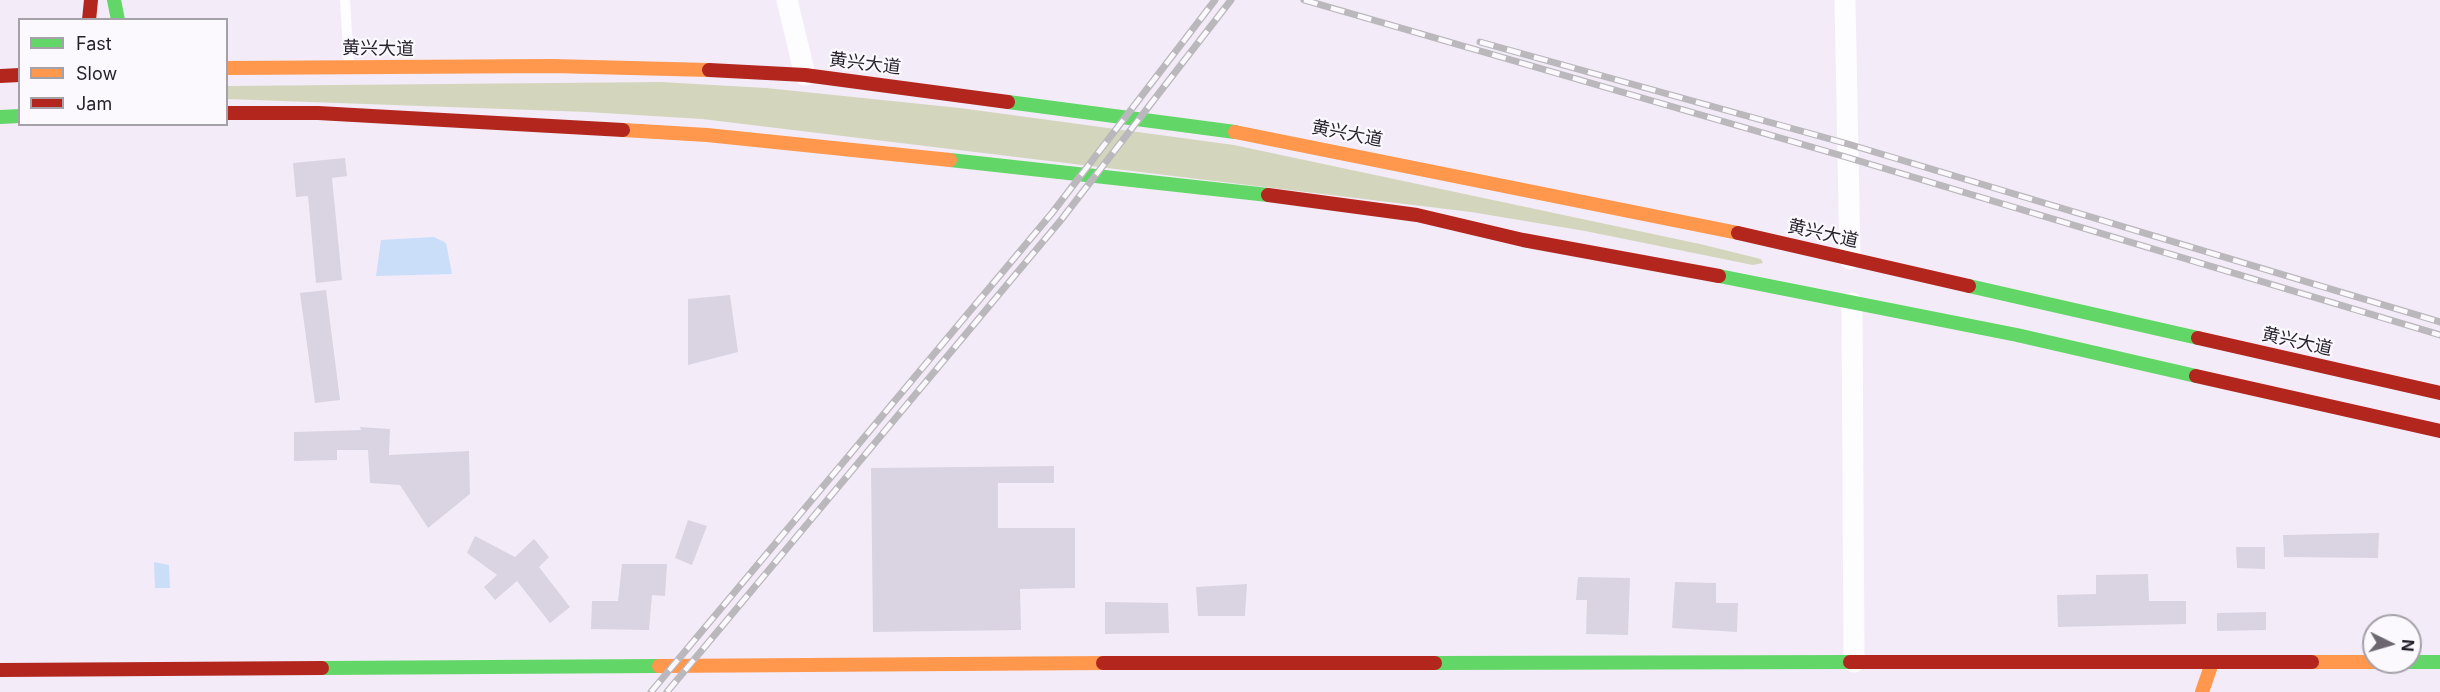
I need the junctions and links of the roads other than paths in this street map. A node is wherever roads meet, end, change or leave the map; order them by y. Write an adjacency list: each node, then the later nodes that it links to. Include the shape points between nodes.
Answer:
1 (91, 0): 6 (main road)
2 (114, 0): 7 (main road)
3 (345, 0): 8 (lane)
4 (787, 0): 11 (street)
5 (1845, 0): 16 (street)
6 (89, 18)
7 (118, 18)
8 (349, 66): 9 (main road, 黄兴大道); 11 (main road, 黄兴大道, via 681,68)
9 (228, 68)
10 (18, 75): 12 (main road)
11 (805, 75): 16 (main road, 黄兴大道, via 1257,135)
12 (0, 76)
13 (228, 113): 17 (main road, via 318,113 707,135 1198,186 1417,215 1524,240)
14 (18, 116): 15 (main road)
15 (0, 117)
16 (1850, 259): 18 (main road, 黄兴大道)
17 (1852, 303): 19 (main road, via 2017,335); 20 (street)
18 (2440, 393)
19 (2440, 431)
20 (1854, 662): 24 (main road); 25 (main road)
21 (2362, 662): 24 (main road)
22 (2422, 662): 23 (main road)
23 (2440, 662)
24 (2212, 663): 26 (main road)
25 (0, 670)
26 (2202, 692)

